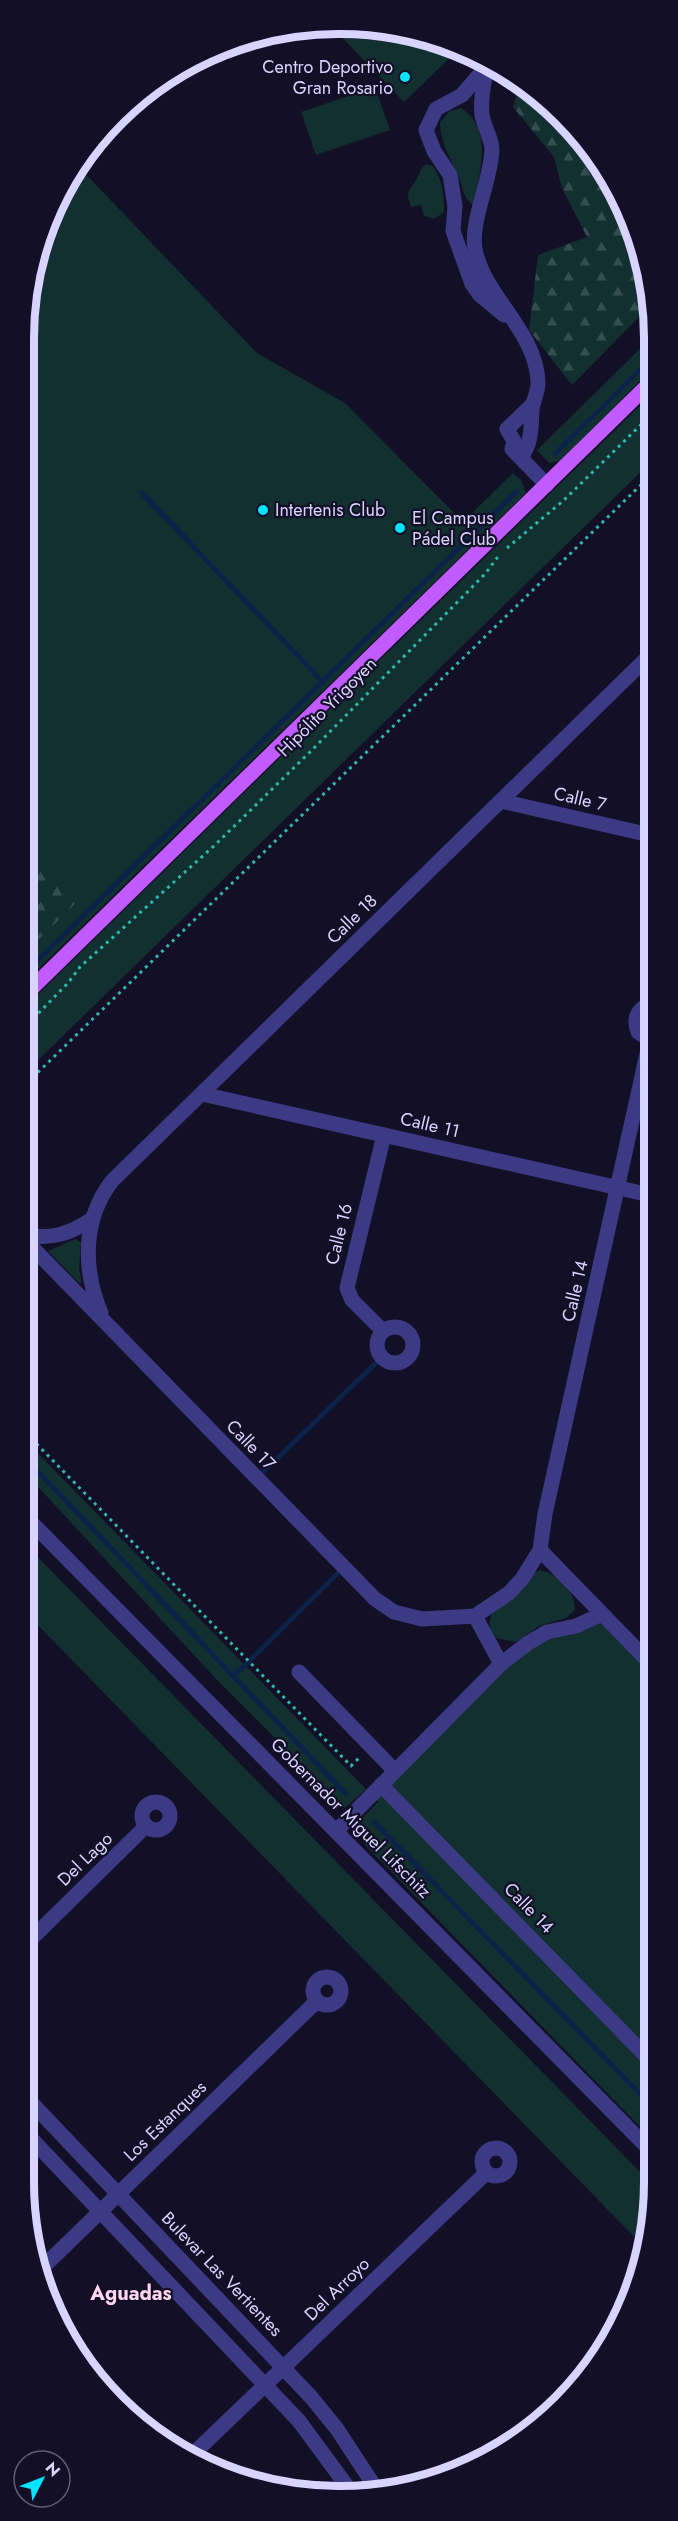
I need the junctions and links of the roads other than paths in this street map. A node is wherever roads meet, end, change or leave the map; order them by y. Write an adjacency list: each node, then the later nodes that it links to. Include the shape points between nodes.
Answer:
1 (483, 71): 3 (street)
2 (486, 73): 4 (street)
3 (462, 95): 4 (street); 5 (street, via 436,109 426,130 450,175 455,206 453,231 472,284)
4 (482, 115): 5 (street, via 492,148 475,248 488,279)
5 (520, 329): 7 (street, via 533,355 538,383)
6 (644, 389): 9 (main road, Hipólito Yrigoyen)
7 (533, 404): 8 (street, via 527,450); 8 (street, via 507,429)
8 (517, 453): 9 (street)
9 (547, 484): 13 (main road, Hipólito Yrigoyen)
10 (644, 661): 11 (street, Calle 18)
11 (501, 801): 12 (street, Calle 7); 17 (street, Calle 18)
12 (644, 834)
13 (34, 986)
14 (644, 1008): 15 (street, Calle 14, via 639,1011 636,1025)
15 (644, 1036)
16 (644, 1068): 19 (street, Calle 14)
17 (202, 1094): 18 (street, Calle 11); 21 (street, Calle 18, via 112,1181 100,1196)
18 (384, 1135): 19 (street, Calle 11); 25 (street, Calle 16, via 347,1288 352,1300)
19 (618, 1188): 20 (street, Calle 11); 27 (street, Calle 14)
20 (644, 1194)
21 (92, 1219): 22 (street, via 58,1236); 24 (street, Calle 18, via 89,1271)
22 (34, 1237)
23 (34, 1249): 24 (street, Calle 17)
24 (104, 1322): 29 (street, Calle 17, via 375,1599 394,1612 422,1619)
25 (383, 1331)
26 (34, 1524): 36 (street, Gobernador Miguel Lifschitz)
27 (540, 1550): 28 (street); 29 (street, via 509,1593)
28 (602, 1614): 30 (street); 31 (street, via 576,1626 547,1632)
29 (475, 1616): 31 (street)
30 (644, 1657)
31 (501, 1664): 33 (street)
32 (299, 1672): 33 (street)
33 (395, 1771): 34 (street)
34 (381, 1785): 36 (street); 39 (street, Calle 14)
35 (146, 1826): 37 (street, Del Lago)
36 (336, 1831): 42 (street, Gobernador Miguel Lifschitz)
37 (34, 1936)
38 (317, 2001): 44 (street, Los Estanques)
39 (644, 2054)
40 (34, 2106): 44 (street, Bulevar Las Vertientes)
41 (34, 2142): 45 (street)
42 (644, 2144)
43 (486, 2173): 47 (street, Del Arroyo)
44 (118, 2194): 45 (street, Los Estanques); 47 (street, Bulevar Las Vertientes)
45 (100, 2211): 46 (street, Los Estanques); 48 (street)
46 (46, 2264)
47 (284, 2367): 48 (street, Del Arroyo); 50 (street, Bulevar Las Vertientes, via 337,2429)
48 (266, 2385): 49 (street, Del Arroyo); 51 (street, via 330,2459)
49 (196, 2451)
50 (373, 2485)
51 (347, 2486)

